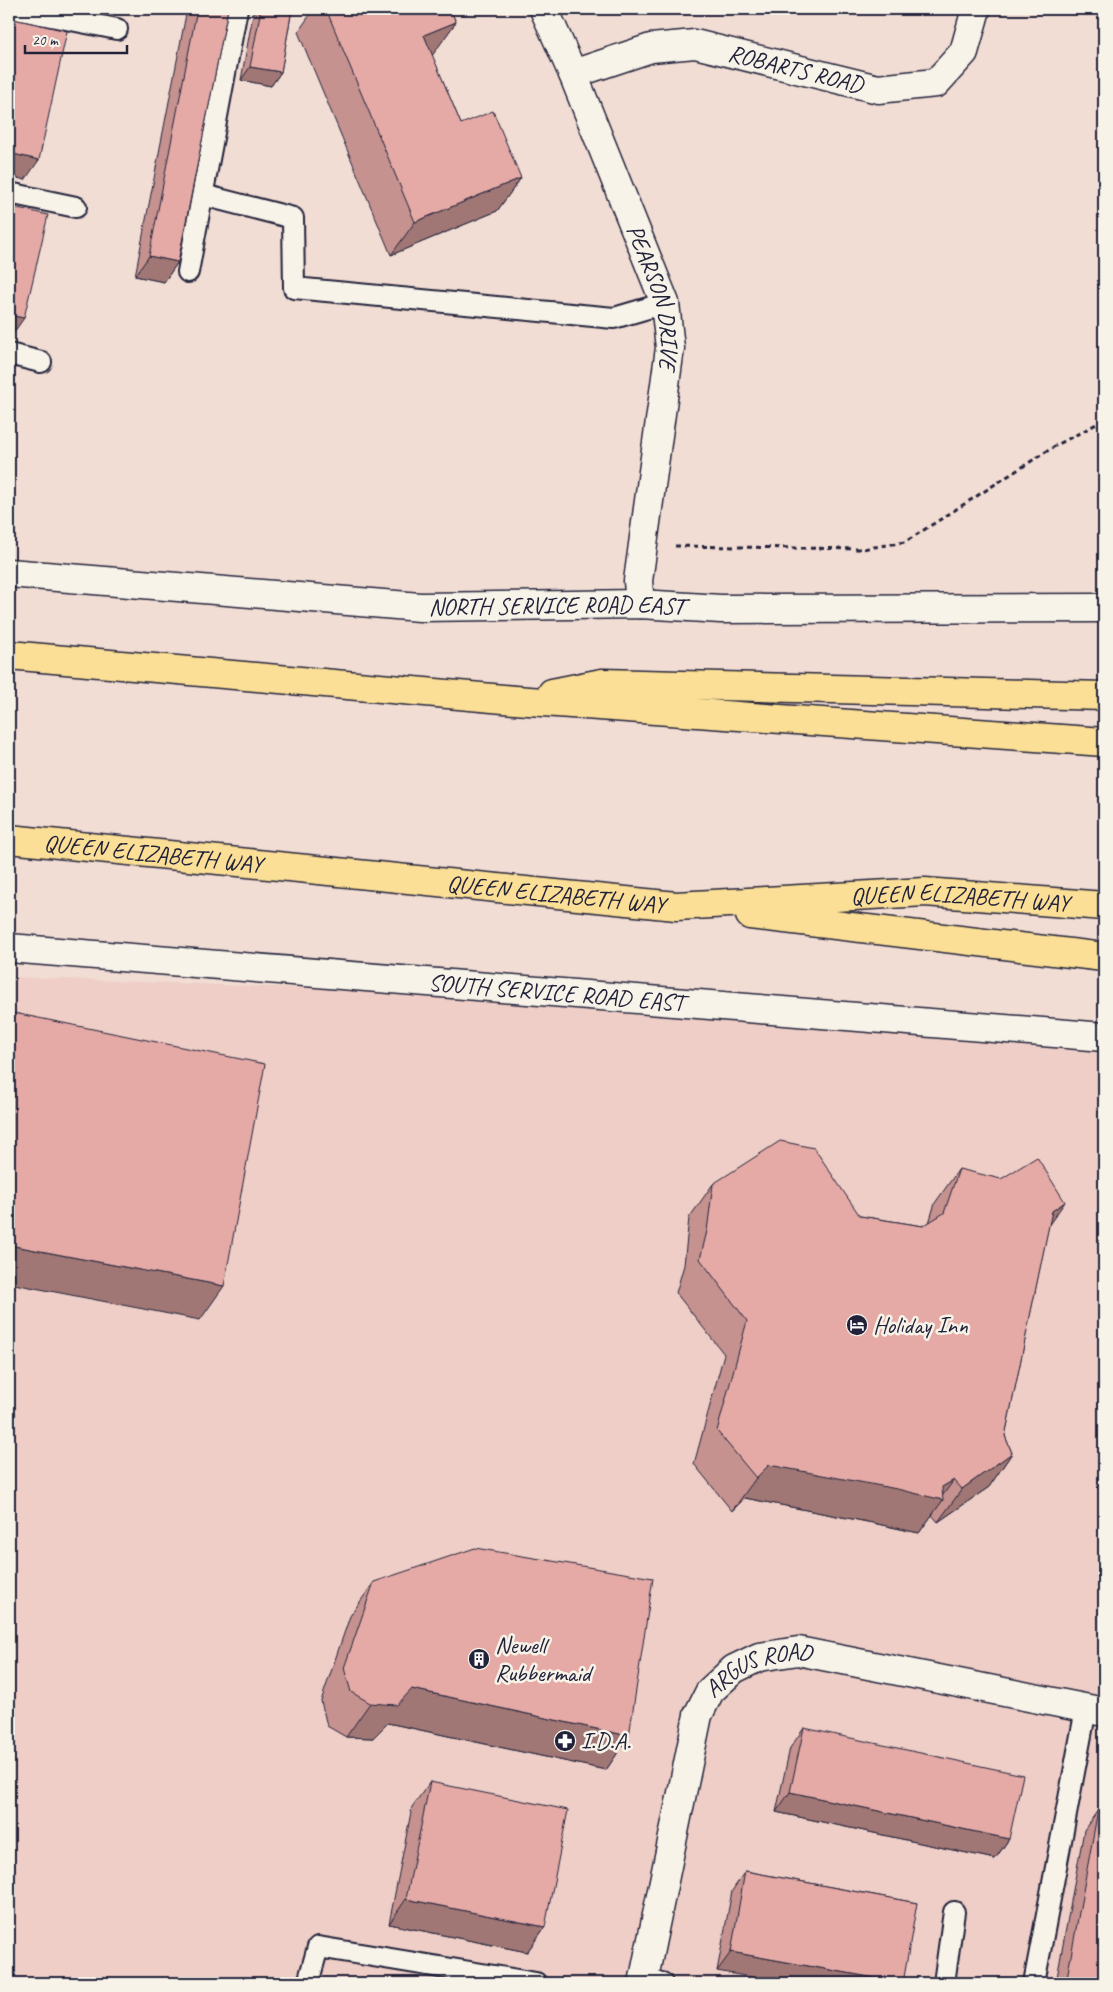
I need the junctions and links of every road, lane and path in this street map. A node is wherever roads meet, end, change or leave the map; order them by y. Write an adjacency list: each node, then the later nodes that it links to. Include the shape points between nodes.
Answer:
1 (15, 9): 5 (lane)
2 (237, 9): 8 (lane)
3 (544, 9): 6 (street, PEARSON DRIVE)
4 (976, 9): 6 (street, ROBARTS ROAD, via 964,52 936,83 878,89 695,44 651,48)
5 (117, 29)
6 (573, 74): 11 (street, PEARSON DRIVE)
7 (9, 193): 9 (lane)
8 (203, 195): 10 (lane); 11 (lane, via 294,218 294,288 614,318)
9 (76, 208)
10 (188, 272)
11 (665, 303): 15 (street, PEARSON DRIVE, via 670,348)
12 (9, 354): 13 (lane)
13 (41, 362)
14 (1104, 420): 15 (path, via 1055,446 904,542 862,549)
15 (643, 545): 17 (street, PEARSON DRIVE, via 638,581)
16 (9, 573): 17 (street, NORTH SERVICE ROAD EAST, via 420,607)
17 (640, 604): 18 (street, NORTH SERVICE ROAD EAST, via 721,609)
18 (1104, 608)
19 (9, 655): 21 (highway)
20 (1104, 696): 21 (highway, via 602,683)
21 (515, 700): 22 (highway)
22 (1104, 742)
23 (9, 839): 24 (highway, QUEEN ELIZABETH WAY)
24 (676, 906): 25 (highway, QUEEN ELIZABETH WAY, via 925,892); 27 (highway)
25 (1104, 906)
26 (9, 948): 28 (street, SOUTH SERVICE ROAD EAST)
27 (1104, 957)
28 (1104, 1037)
29 (1095, 1711): 31 (street, ARGUS ROAD, via 798,1651 758,1657 734,1669 710,1691 698,1715); 35 (lane)
30 (954, 1912): 34 (lane)
31 (649, 1982)
32 (308, 1983): 33 (lane, via 318,1947)
33 (536, 1983)
34 (944, 1983)
35 (1034, 1983)

